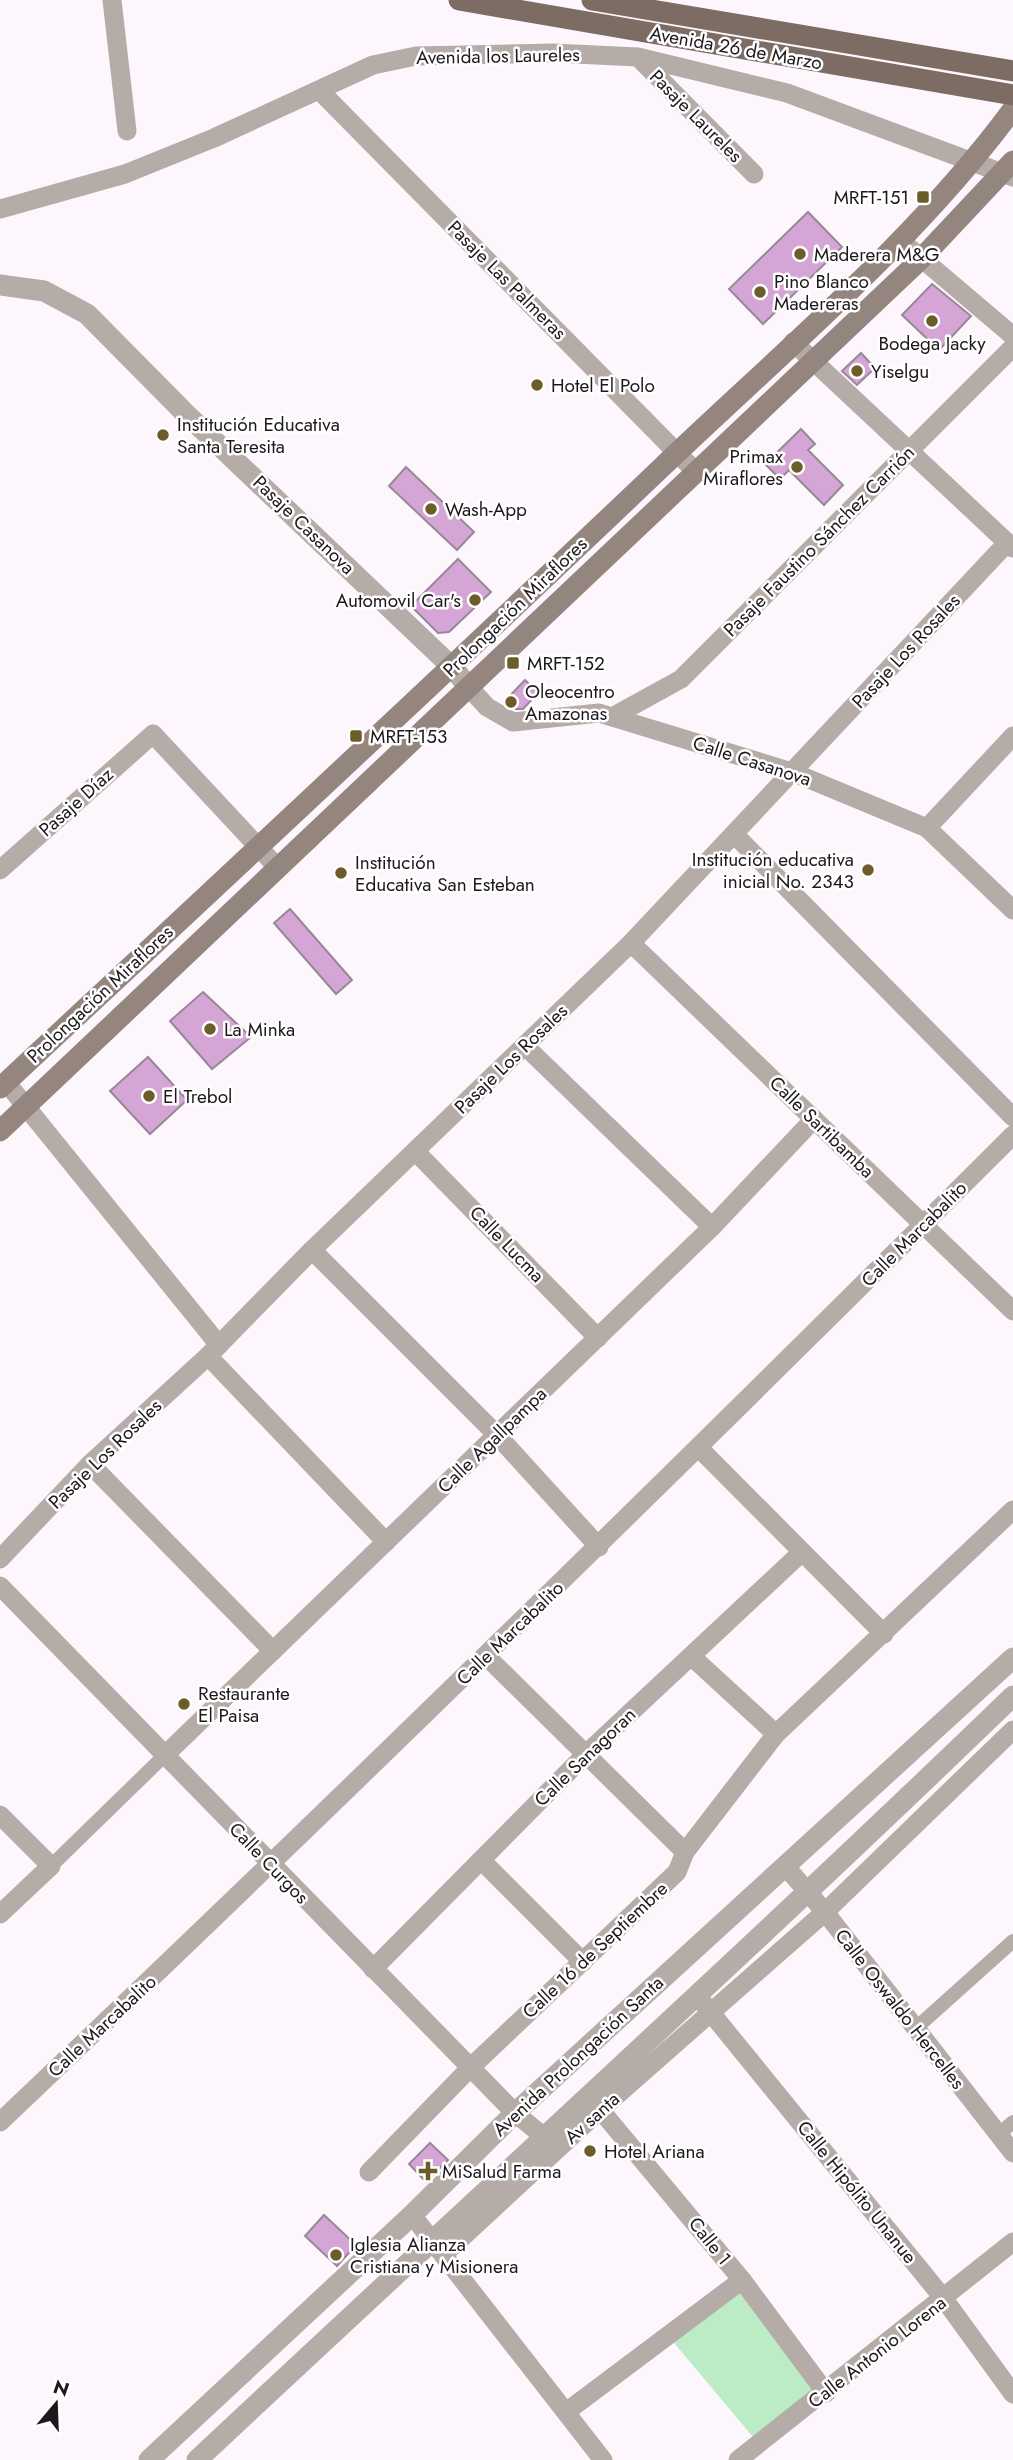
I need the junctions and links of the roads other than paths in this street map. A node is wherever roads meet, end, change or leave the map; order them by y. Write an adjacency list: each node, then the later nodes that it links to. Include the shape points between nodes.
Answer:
1 (112, 0): 10 (street)
2 (459, 0): 4 (main road, Avenida 26 de Marzo)
3 (592, 0): 6 (main road, Avenida 26 de Marzo)
4 (556, 8): 8 (main road, Avenida 26 de Marzo)
5 (638, 57): 7 (street, Avenida los Laureles, via 553,53 416,56 373,65); 11 (street, Avenida los Laureles, via 787,93); 13 (street, Pasaje Laureles)
6 (1013, 71)
7 (319, 90): 14 (street, Avenida los Laureles, via 125,174); 23 (street, Pasaje Las Palmeras)
8 (1013, 95)
9 (1013, 109): 11 (main road, Prolongación Miraflores)
10 (127, 131)
11 (974, 160): 12 (street, Avenida los Laureles); 15 (main road, Prolongación Miraflores)
12 (1010, 170): 16 (main road, Prolongación Miraflores)
13 (754, 174)
14 (0, 208)
15 (900, 240): 16 (street); 19 (main road, Prolongación Miraflores)
16 (920, 260): 18 (street); 21 (main road, Prolongación Miraflores)
17 (0, 285): 26 (street, Pasaje Casanova, via 44,291 87,314)
18 (1013, 336)
19 (793, 342): 21 (street); 23 (main road, Prolongación Miraflores)
20 (1013, 347): 22 (street, Pasaje Faustino Sánchez Carrión)
21 (813, 361): 22 (street); 24 (main road, Prolongación Miraflores)
22 (909, 450): 25 (street); 28 (street, Pasaje Faustino Sánchez Carrión, via 681,679)
23 (678, 452): 24 (street, Pasaje Las Palmeras); 26 (main road, Prolongación Miraflores)
24 (695, 471): 27 (main road, Prolongación Miraflores)
25 (1010, 545): 30 (street, Pasaje Los Rosales)
26 (452, 667): 27 (street, Pasaje Casanova); 33 (main road, Prolongación Miraflores)
27 (467, 685): 28 (street, Calle Casanova, via 487,707 513,722 599,713); 34 (main road, Prolongación Miraflores)
28 (612, 717): 30 (street, Calle Casanova)
29 (1013, 736): 31 (street)
30 (792, 772): 31 (street, Calle Casanova); 32 (street, Pasaje Los Rosales)
31 (927, 828): 36 (street, Calle Casanova)
32 (734, 834): 37 (street, Pasaje Los Rosales); 41 (street)
33 (258, 846): 34 (street); 35 (street, Pasaje Díaz, via 153,734); 39 (main road, Prolongación Miraflores)
34 (277, 867): 40 (main road, Prolongación Miraflores)
35 (0, 870)
36 (1013, 910)
37 (631, 943): 38 (street, Pasaje Los Rosales); 42 (street, Calle Sartibamba)
38 (525, 1046): 45 (street, Pasaje Los Rosales); 47 (street)
39 (3, 1085): 40 (street)
40 (27, 1105): 43 (main road, Prolongación Miraflores); 51 (street)
41 (1013, 1117)
42 (814, 1119): 46 (street, Calle Sartibamba); 47 (street, Calle Agallpampa)
43 (0, 1131)
44 (1013, 1135): 46 (street, Calle Marcabalito)
45 (415, 1151): 48 (street, Pasaje Los Rosales); 50 (street, Calle Lucma)
46 (923, 1224): 49 (street, Calle Sartibamba); 53 (street, Calle Marcabalito)
47 (712, 1227): 50 (street, Calle Agallpampa)
48 (312, 1250): 51 (street, Pasaje Los Rosales); 52 (street)
49 (1013, 1311)
50 (598, 1338): 52 (street, Calle Agallpampa)
51 (214, 1351): 54 (street, Pasaje Los Rosales); 56 (street)
52 (497, 1435): 56 (street, Calle Agallpampa); 57 (street)
53 (699, 1448): 57 (street, Calle Marcabalito); 58 (street)
54 (90, 1464): 59 (street, Pasaje Los Rosales); 62 (street)
55 (1013, 1510): 61 (street, Calle 16 de Septiembre)
56 (386, 1542): 62 (street, Calle Agallpampa)
57 (599, 1547): 63 (street, Calle Marcabalito)
58 (802, 1552): 61 (street); 64 (street, Calle Sanagoran)
59 (0, 1559)
60 (0, 1586): 69 (street, Calle Curgos)
61 (884, 1633): 68 (street, Calle 16 de Septiembre)
62 (273, 1651): 69 (street, Calle Agallpampa)
63 (486, 1656): 70 (street); 74 (street, Calle Marcabalito)
64 (691, 1656): 68 (street); 70 (street, Calle Sanagoran)
65 (1013, 1658): 76 (street, Avenida Prolongación Santa)
66 (1013, 1696): 77 (street, Avenida Prolongación Santa)
67 (1013, 1730): 78 (street)
68 (776, 1734): 72 (street, Calle 16 de Septiembre)
69 (164, 1756): 74 (street, Calle Curgos); 75 (street)
70 (584, 1756): 72 (street); 73 (street, Calle Sanagoran)
71 (0, 1815): 75 (street)
72 (685, 1852): 81 (street, Calle 16 de Septiembre, via 677,1872)
73 (481, 1860): 81 (street); 82 (street, Calle Sanagoran)
74 (271, 1865): 82 (street, Calle Curgos); 89 (street, Calle Marcabalito)
75 (51, 1866): 79 (street)
76 (786, 1867): 77 (street, Calle Oswaldo Hercelles); 88 (street, Avenida Prolongación Santa)
77 (807, 1894): 78 (street, Calle Oswaldo Hercelles); 83 (street, Avenida Prolongación Santa)
78 (825, 1912): 84 (street); 85 (street, Calle Oswaldo Hercelles)
79 (0, 1914)
80 (1013, 1941): 85 (street)
81 (583, 1962): 86 (street, Calle 16 de Septiembre)
82 (373, 1969): 86 (street, Calle Curgos)
83 (696, 1995): 84 (street, Calle Hipólito Unanue); 87 (street, Avenida Prolongación Santa)
84 (711, 2012): 87 (street, Av santa); 98 (street, Calle Hipólito Unanue)
85 (915, 2029): 90 (street, Calle Oswaldo Hercelles)
86 (470, 2068): 88 (street, Calle Curgos); 93 (street, Calle 16 de Septiembre)
87 (594, 2102): 91 (street, Avenida Prolongación Santa); 96 (street, Av santa); 97 (street, Calle 1)
88 (515, 2113): 91 (street, Calle Curgos); 94 (street, Avenida Prolongación Santa)
89 (0, 2122)
90 (1006, 2129): 92 (street, Calle Oswaldo Hercelles)
91 (543, 2136): 96 (street, Avenida Prolongación Santa)
92 (1013, 2153)
93 (369, 2172)
94 (412, 2215): 96 (street); 102 (street, Avenida Prolongación Santa)
95 (1013, 2242): 98 (street, Calle Antonio Lorena)
96 (437, 2248): 101 (street); 103 (street, Avenida Prolongación Santa)
97 (742, 2280): 99 (street, Calle 1); 101 (street)
98 (944, 2299): 99 (street, Calle Antonio Lorena); 100 (street, Calle Hipólito Unanue)
99 (826, 2392): 105 (street, Calle Antonio Lorena)
100 (1013, 2394)
101 (566, 2412): 104 (street)
102 (149, 2460)
103 (197, 2460)
104 (603, 2460)
105 (738, 2460)

